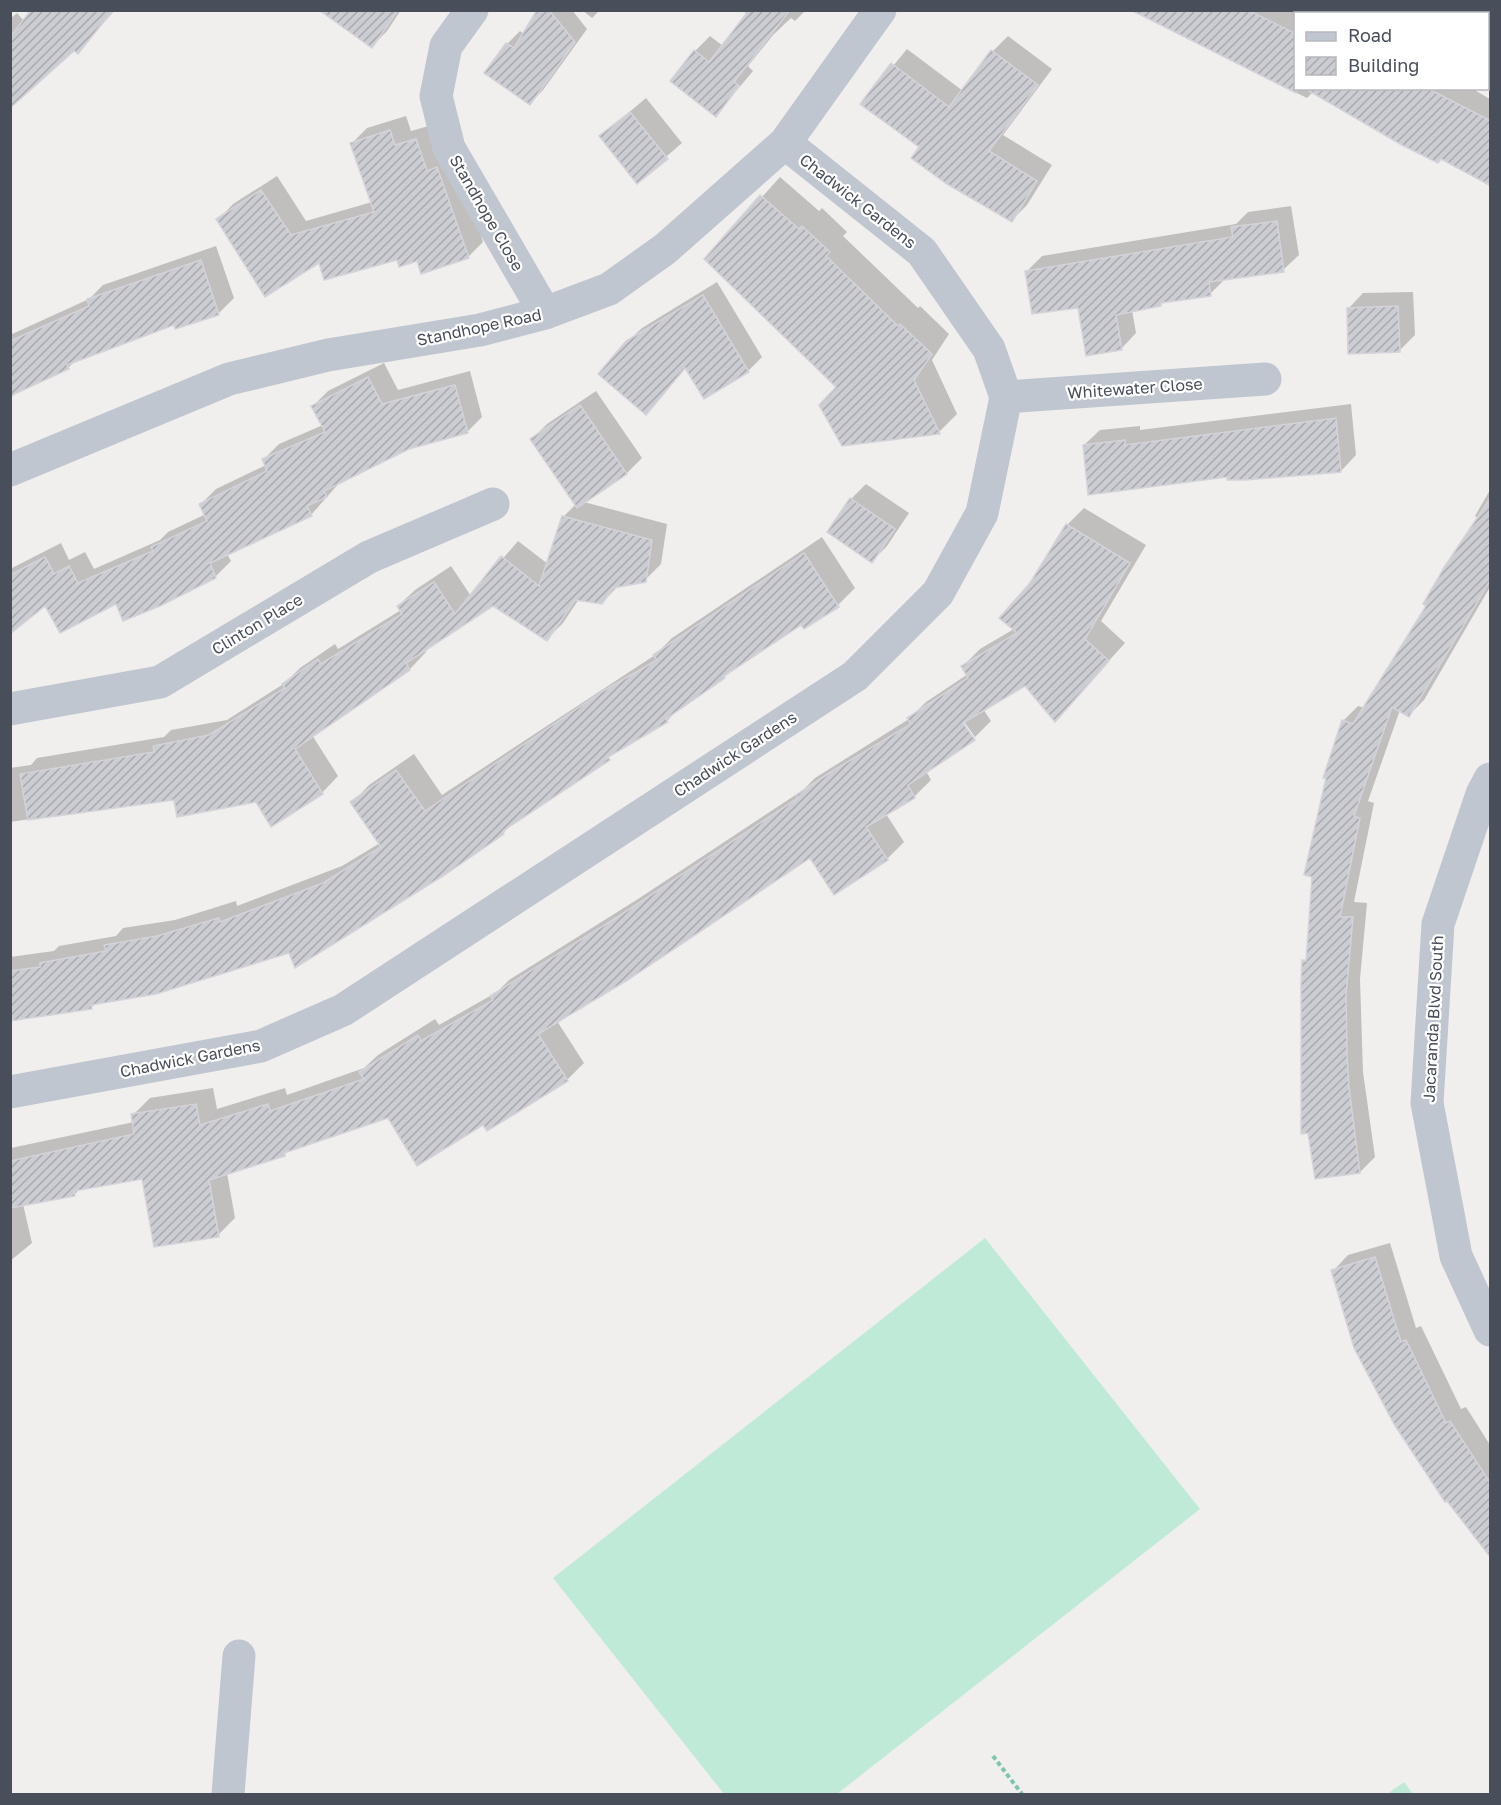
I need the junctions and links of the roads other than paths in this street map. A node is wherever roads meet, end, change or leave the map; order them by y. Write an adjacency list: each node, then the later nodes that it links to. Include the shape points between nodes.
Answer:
1 (472, 10): 4 (street, Standhope Close, via 446,46 436,96 449,148)
2 (880, 10): 3 (street, Standhope Road)
3 (785, 143): 4 (street, Standhope Road, via 665,249 609,289); 6 (street, Chadwick Gardens, via 922,252 989,349)
4 (545, 313): 7 (street, Standhope Road, via 480,330 328,355 229,379)
5 (1264, 379): 6 (street, Whitewater Close)
6 (1006, 397): 11 (street, Chadwick Gardens, via 982,513 938,593 855,676 343,1010 261,1046)
7 (10, 471)
8 (494, 504): 9 (street, Clinton Place, via 369,556 160,682)
9 (10, 709)
10 (1491, 779): 12 (street, Jacaranda Blvd South, via 1482,794 1438,924 1427,1102 1456,1256)
11 (10, 1092)
12 (1491, 1330)
13 (239, 1656): 14 (street)
14 (228, 1794)

